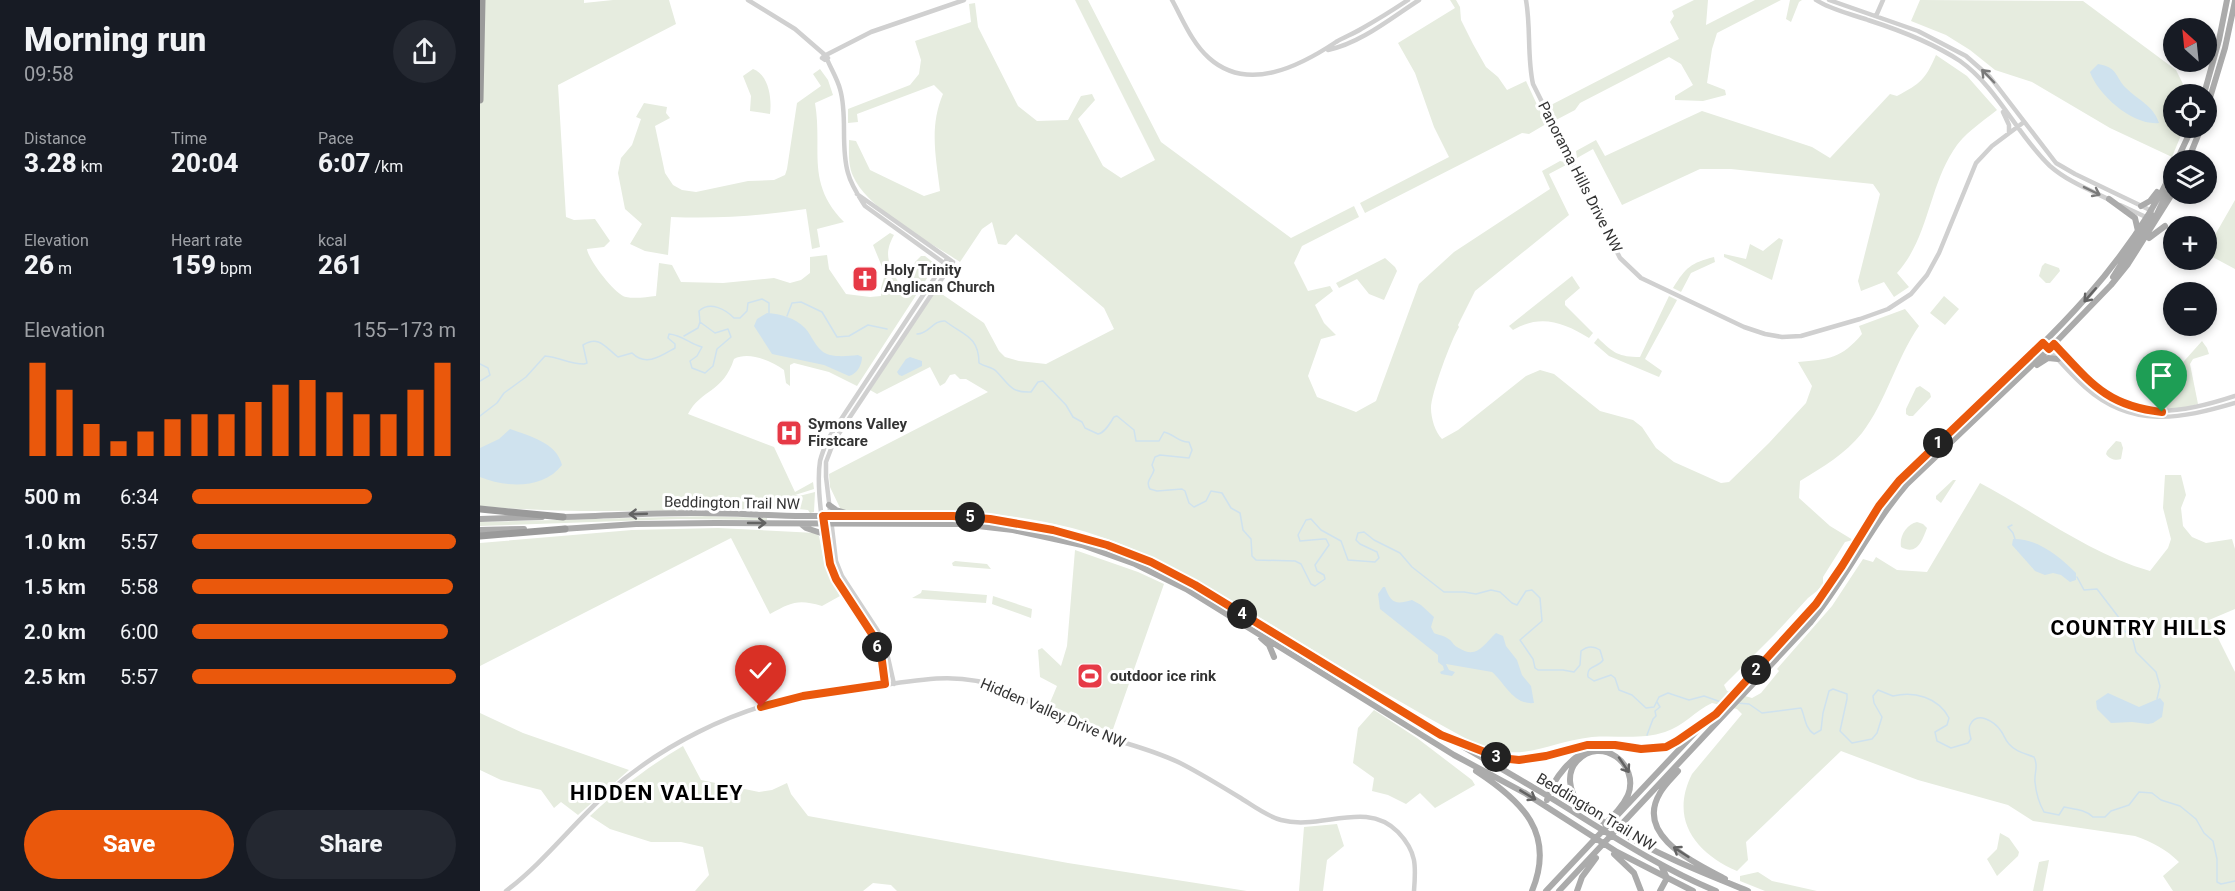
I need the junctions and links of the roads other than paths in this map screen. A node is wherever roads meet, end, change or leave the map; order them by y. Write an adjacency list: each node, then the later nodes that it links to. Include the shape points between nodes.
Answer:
1 (482, 0): 20 (highway)
2 (748, 0): 17 (street, via 795,29)
3 (964, 0): 17 (street, via 871,32)
4 (1172, 0): 16 (street, via 1198,47 1211,60 1235,73 1273,73)
5 (1408, 0): 16 (street)
6 (1419, 0): 16 (street, via 1367,33)
7 (1526, 0): 24 (street, Panorama Hills Drive NW, via 1533,84 1620,258 1641,278 1765,334 1801,336 1828,330 1888,309 1911,294 1939,253 1976,163)
8 (1816, 0): 15 (street)
9 (1829, 0): 14 (street)
10 (1883, 0): 14 (street)
11 (2227, 0): 18 (main road)
12 (2235, 1): 13 (main road)
13 (2234, 11): 19 (main road)
14 (1877, 15): 15 (street); 22 (street, one-way to 14, via 1990,77 1966,56)
15 (1874, 22): 21 (street, via 1961,62)
16 (1325, 51)
17 (825, 57): 34 (street, via 840,88 845,159 857,194 865,206)
18 (2207, 84)
19 (2215, 84)
20 (480, 100)
21 (2000, 104): 23 (street); 24 (street)
22 (2024, 122): 23 (street, Panorama Hills Drive NW); 30 (street, via 2056,163)
23 (2018, 126): 24 (street, Panorama Hills Drive NW); 28 (street, one-way to 28, via 2052,167)
24 (2008, 133)
25 (2163, 184): 30 (main road, via 2154,197)
26 (2163, 193): 31 (main road)
27 (2163, 198): 31 (main road)
28 (2109, 199): 31 (street); 33 (main road, via 2136,218)
29 (2163, 204): 31 (main road)
30 (2141, 206): 31 (street)
31 (2153, 216): 33 (main road); 35 (main road); 36 (main road)
32 (2163, 227): 35 (main road)
33 (2138, 231): 37 (main road, one-way to 37, via 2091,294)
34 (946, 261): 40 (street); 41 (street, via 953,262)
35 (2128, 264): 36 (main road)
36 (2104, 290): 38 (main road)
37 (2046, 341): 38 (street); 62 (main road, via 1899,481 1816,604)
38 (2051, 346): 39 (street); 42 (main road); 43 (street, via 2090,383 2119,402 2141,409 2174,412)
39 (2058, 359): 42 (main road, via 2047,358); 44 (street, via 2086,388 2116,407 2152,418 2177,418)
40 (871, 374): 41 (street); 45 (street)
41 (877, 377): 45 (street)
42 (2010, 385): 66 (main road, via 1902,490 1828,600)
43 (2235, 396)
44 (2235, 403)
45 (826, 451): 46 (street); 49 (street, via 819,474)
46 (829, 505): 48 (main road); 49 (street)
47 (480, 509): 50 (highway)
48 (852, 515): 49 (main road, Beddington Trail NW); 63 (main road, Beddington Trail NW, via 1005,521 1072,534 1120,550 1195,585)
49 (826, 516): 50 (main road, Beddington Trail NW, one-way to 50, via 690,513); 53 (street)
50 (563, 517): 51 (main road, Beddington Trail NW)
51 (480, 519)
52 (800, 523): 53 (main road, Beddington Trail NW); 54 (main road, Beddington Trail NW, one-way to 52, via 636,524); 56 (main road)
53 (827, 524): 56 (street); 58 (main road, Beddington Trail NW, via 960,524 1048,536 1096,549 1149,571); 61 (street, via 842,576 883,641)
54 (565, 529): 55 (main road, Beddington Trail NW); 57 (highway)
55 (480, 530)
56 (824, 534): 60 (street, via 836,579 874,637)
57 (480, 536)
58 (1252, 629): 59 (main road); 65 (main road, Beddington Trail NW)
59 (1274, 657)
60 (885, 684): 61 (street, Hidden Valley Drive NW); 75 (street, Hidden Valley Drive NW, via 776,702 685,739 608,793)
61 (894, 684): 76 (street, Hidden Valley Drive NW, via 948,677 978,680 1087,730 1183,764 1281,820 1306,823 1362,816 1378,818 1401,836 1415,859)
62 (1716, 714): 64 (main road, via 1666,747); 73 (main road)
63 (1446, 738): 64 (main road, via 1500,758 1519,760); 67 (main road, Beddington Trail NW)
64 (1600, 745): 67 (main road, via 1572,759)
65 (1454, 755): 68 (main road, Beddington Trail NW, one-way to 68); 77 (main road, via 1512,797 1531,820 1540,852 1540,868)
66 (1685, 758): 69 (main road); 85 (main road, one-way to 66, via 1699,864 1661,837 1653,816 1657,798)
67 (1547, 796): 68 (main road); 70 (main road, Beddington Trail NW)
68 (1549, 808): 71 (main road, Beddington Trail NW)
69 (1607, 840): 79 (main road); 80 (main road)
70 (1628, 841): 72 (main road, Beddington Trail NW); 73 (main road, one-way to 73, via 1594,815 1580,804 1574,795 1570,775 1584,755 1605,751 1622,759 1631,777 1621,807 1574,858); 85 (main road)
71 (1616, 854): 74 (main road, Beddington Trail NW); 81 (main road, via 1634,873)
72 (1661, 865): 74 (main road); 84 (main road, Beddington Trail NW)
73 (1564, 872): 78 (main road)
74 (1666, 878): 82 (main road); 83 (main road, Beddington Trail NW)
75 (506, 891)
76 (1414, 891)
77 (1532, 891)
78 (1546, 891)
79 (1559, 891)
80 (1577, 891)
81 (1641, 891)
82 (1660, 891)
83 (1693, 891)
84 (1716, 891)
85 (1749, 891)

